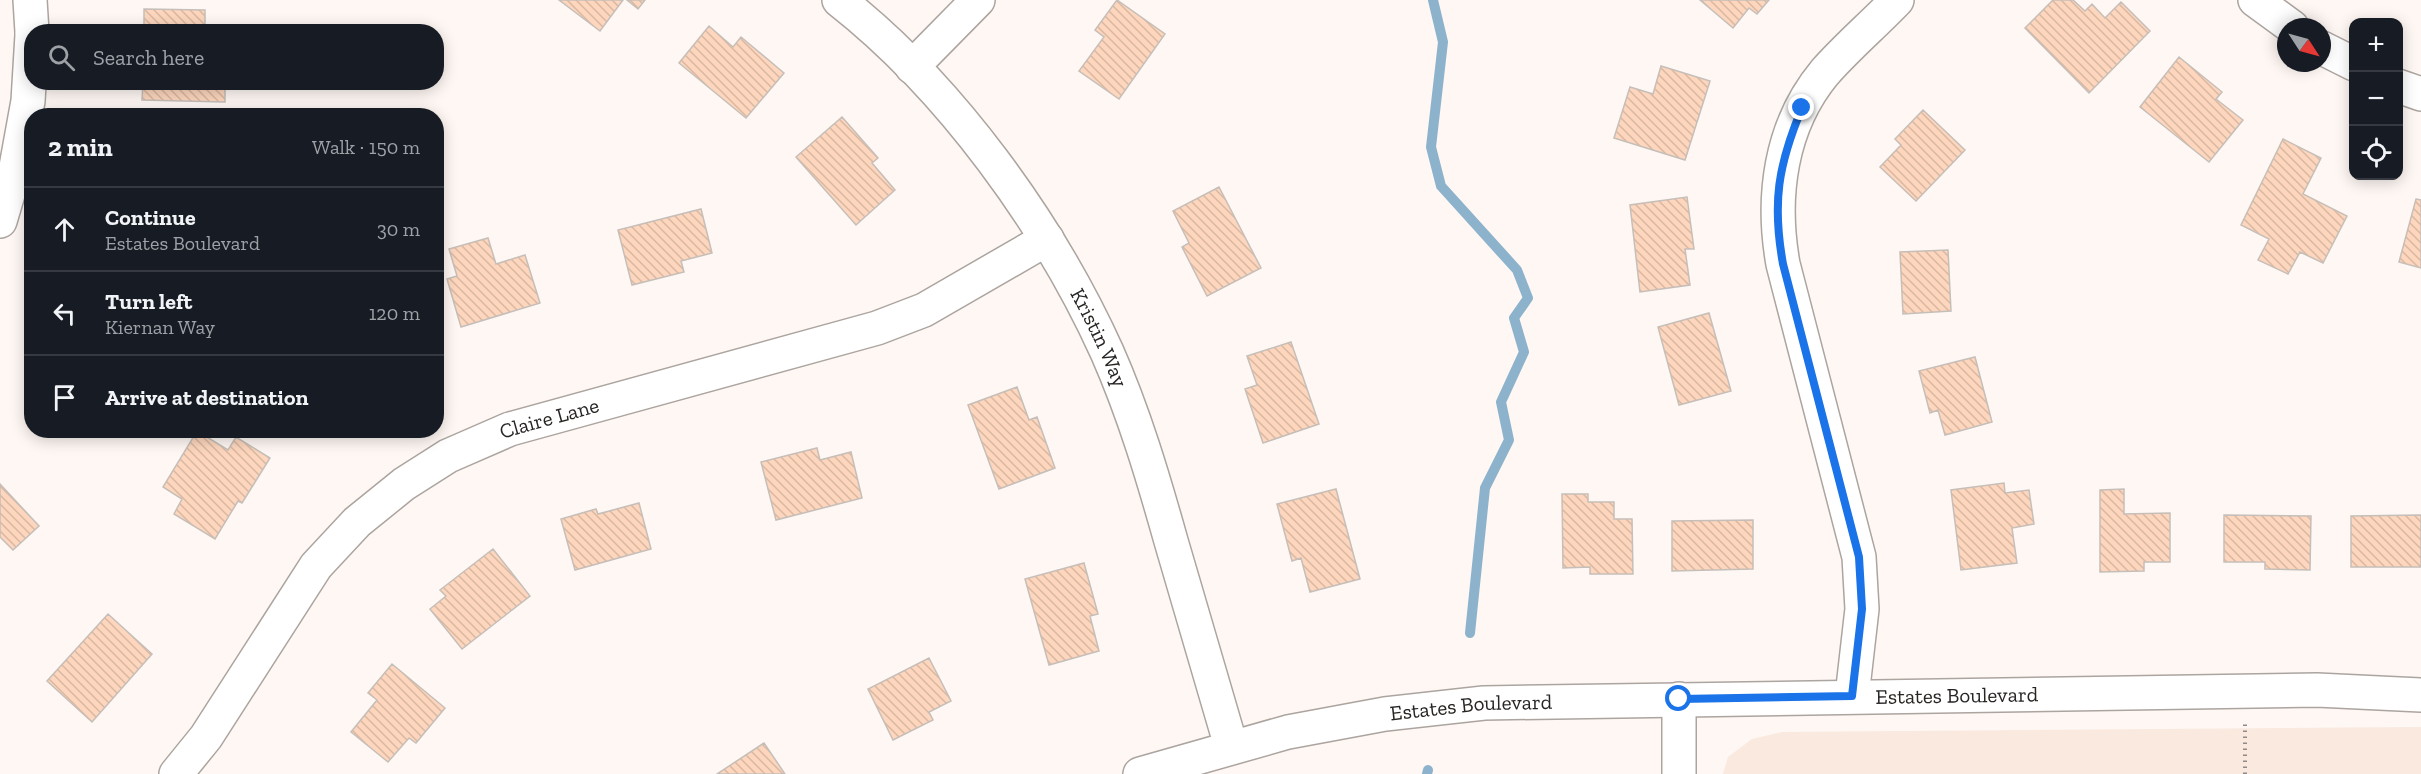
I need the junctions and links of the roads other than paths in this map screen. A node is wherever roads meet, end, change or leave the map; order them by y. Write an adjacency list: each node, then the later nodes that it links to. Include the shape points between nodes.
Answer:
1 (30, 0): 7 (street)
2 (840, 0): 10 (street, Kristin Way)
3 (978, 0): 10 (street)
4 (1897, 0): 19 (street, via 1825,73 1802,108 1785,147 1777,189 1777,231 1783,264 1859,557 1862,609)
5 (2255, 0): 6 (street)
6 (2280, 18)
7 (31, 24)
8 (2331, 52): 9 (street)
9 (2349, 62)
10 (912, 67): 17 (street, Kristin Way, via 995,162)
11 (2403, 88): 13 (street)
12 (29, 90): 14 (street)
13 (2421, 94)
14 (27, 108)
15 (24, 123): 16 (street)
16 (0, 221)
17 (1047, 239): 21 (street, Kristin Way, via 1107,352 1144,447); 22 (street, Claire Lane, via 924,310 877,328 510,429 448,456 404,484 357,522 316,566 206,737)
18 (2421, 695): 19 (street, Estates Boulevard, via 2317,690)
19 (1852, 696): 20 (street, Estates Boulevard)
20 (1679, 699): 21 (street, Estates Boulevard, via 1473,705 1385,714); 24 (street)
21 (1231, 746): 23 (street, Estates Boulevard)
22 (176, 774)
23 (1140, 774)
24 (1679, 774)

